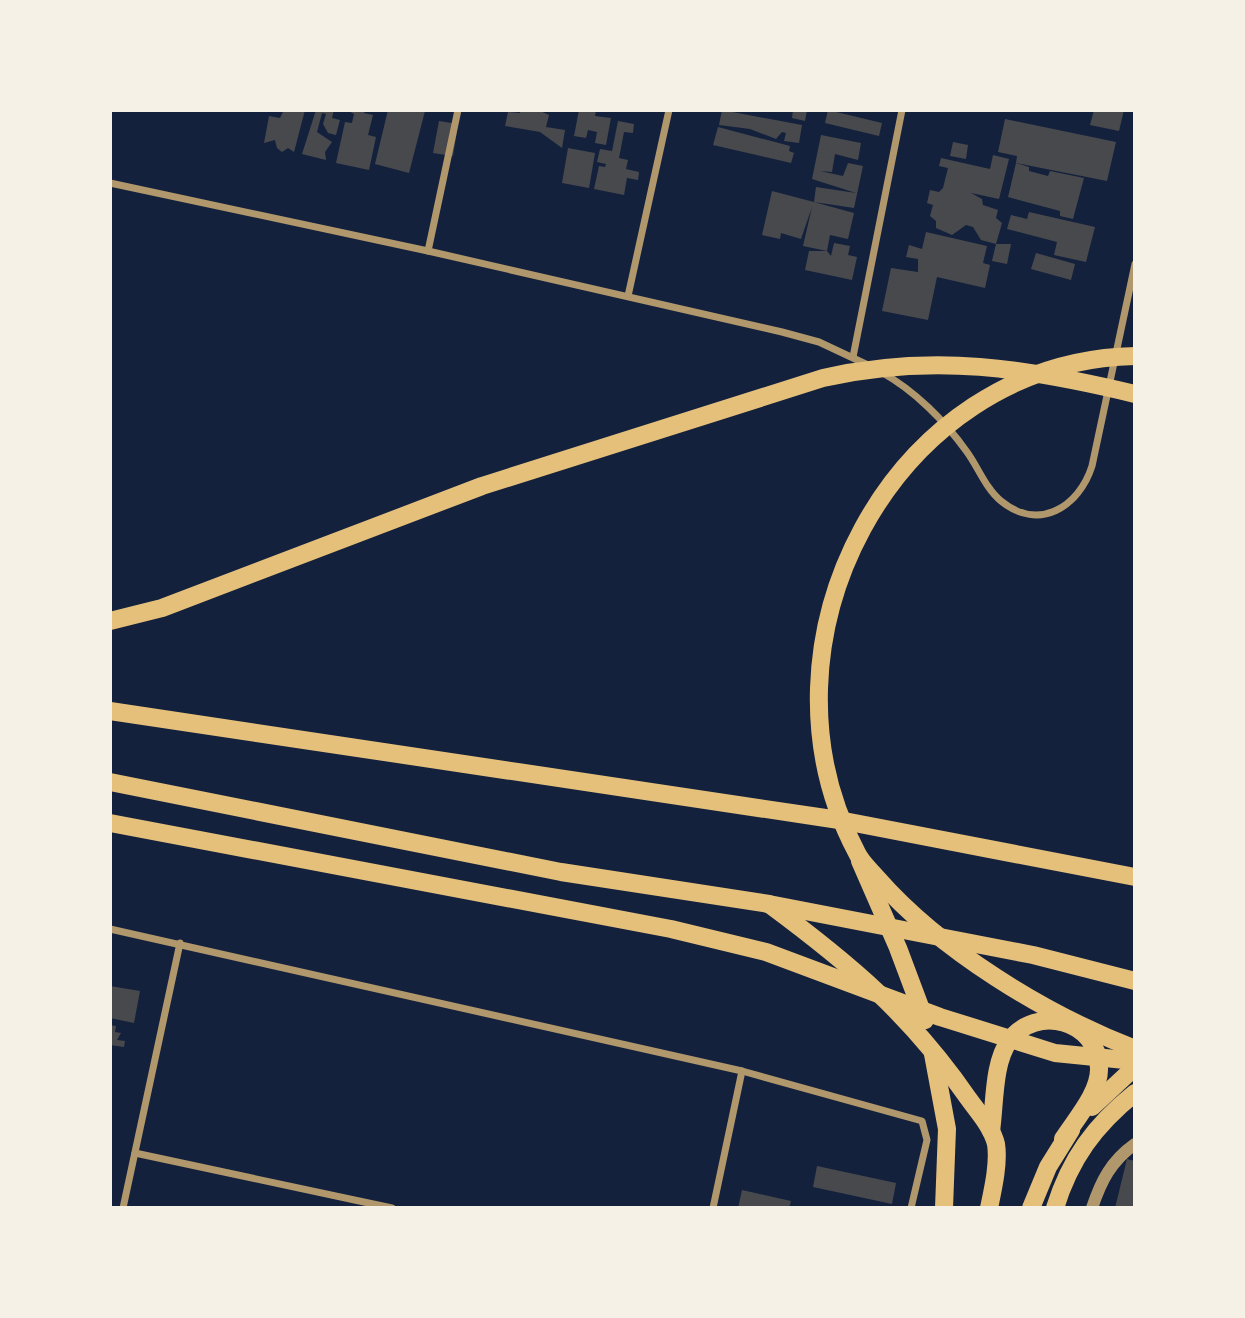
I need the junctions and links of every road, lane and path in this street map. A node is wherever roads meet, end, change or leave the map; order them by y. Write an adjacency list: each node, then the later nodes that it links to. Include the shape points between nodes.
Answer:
1 (458, 110): 5 (street)
2 (669, 110): 7 (street)
3 (902, 110): 8 (street)
4 (110, 183): 5 (street)
5 (428, 251): 7 (street)
6 (1135, 264): 8 (street, via 1092,466 1079,493 1056,511 1016,510 999,499 943,423 886,375)
7 (628, 296): 8 (street, via 819,342)
8 (853, 356)
9 (1135, 356): 15 (main road, via 1079,360 1003,389 917,449 868,516 835,593 820,675 825,758)
10 (1135, 394): 11 (main road, via 1014,368 907,364 823,378 482,486 162,608)
11 (110, 621)
12 (110, 711): 16 (main road, via 839,820)
13 (110, 782): 17 (main road, via 561,872)
14 (110, 823): 22 (main road, via 671,929 766,952 940,1017 1043,1049)
15 (857, 855): 21 (main road, via 923,924 967,956 1037,1001); 34 (main road, via 930,1033 947,1129)
16 (1135, 877)
17 (769, 904): 20 (main road, via 1033,955); 26 (main road, via 830,948 901,1013)
18 (110, 929): 19 (street)
19 (180, 943): 24 (street); 29 (street)
20 (1135, 981)
21 (1135, 1049)
22 (1135, 1061)
23 (1135, 1067): 27 (main road, via 1105,1092)
24 (741, 1071): 32 (street); 33 (street, via 922,1121 927,1140)
25 (1135, 1093): 37 (main road, via 1105,1117 1082,1145 1064,1177)
26 (992, 1131): 27 (main road, via 1007,1043 1019,1029 1054,1019 1072,1024 1086,1035 1096,1050 1099,1068 1096,1086); 35 (main road, via 996,1153)
27 (1063, 1139): 36 (main road)
28 (1135, 1144): 38 (street, via 1116,1158 1101,1181)
29 (135, 1153): 30 (street); 31 (street)
30 (122, 1208)
31 (392, 1208)
32 (713, 1208)
33 (911, 1208)
34 (944, 1208)
35 (989, 1208)
36 (1031, 1208)
37 (1055, 1208)
38 (1092, 1208)

